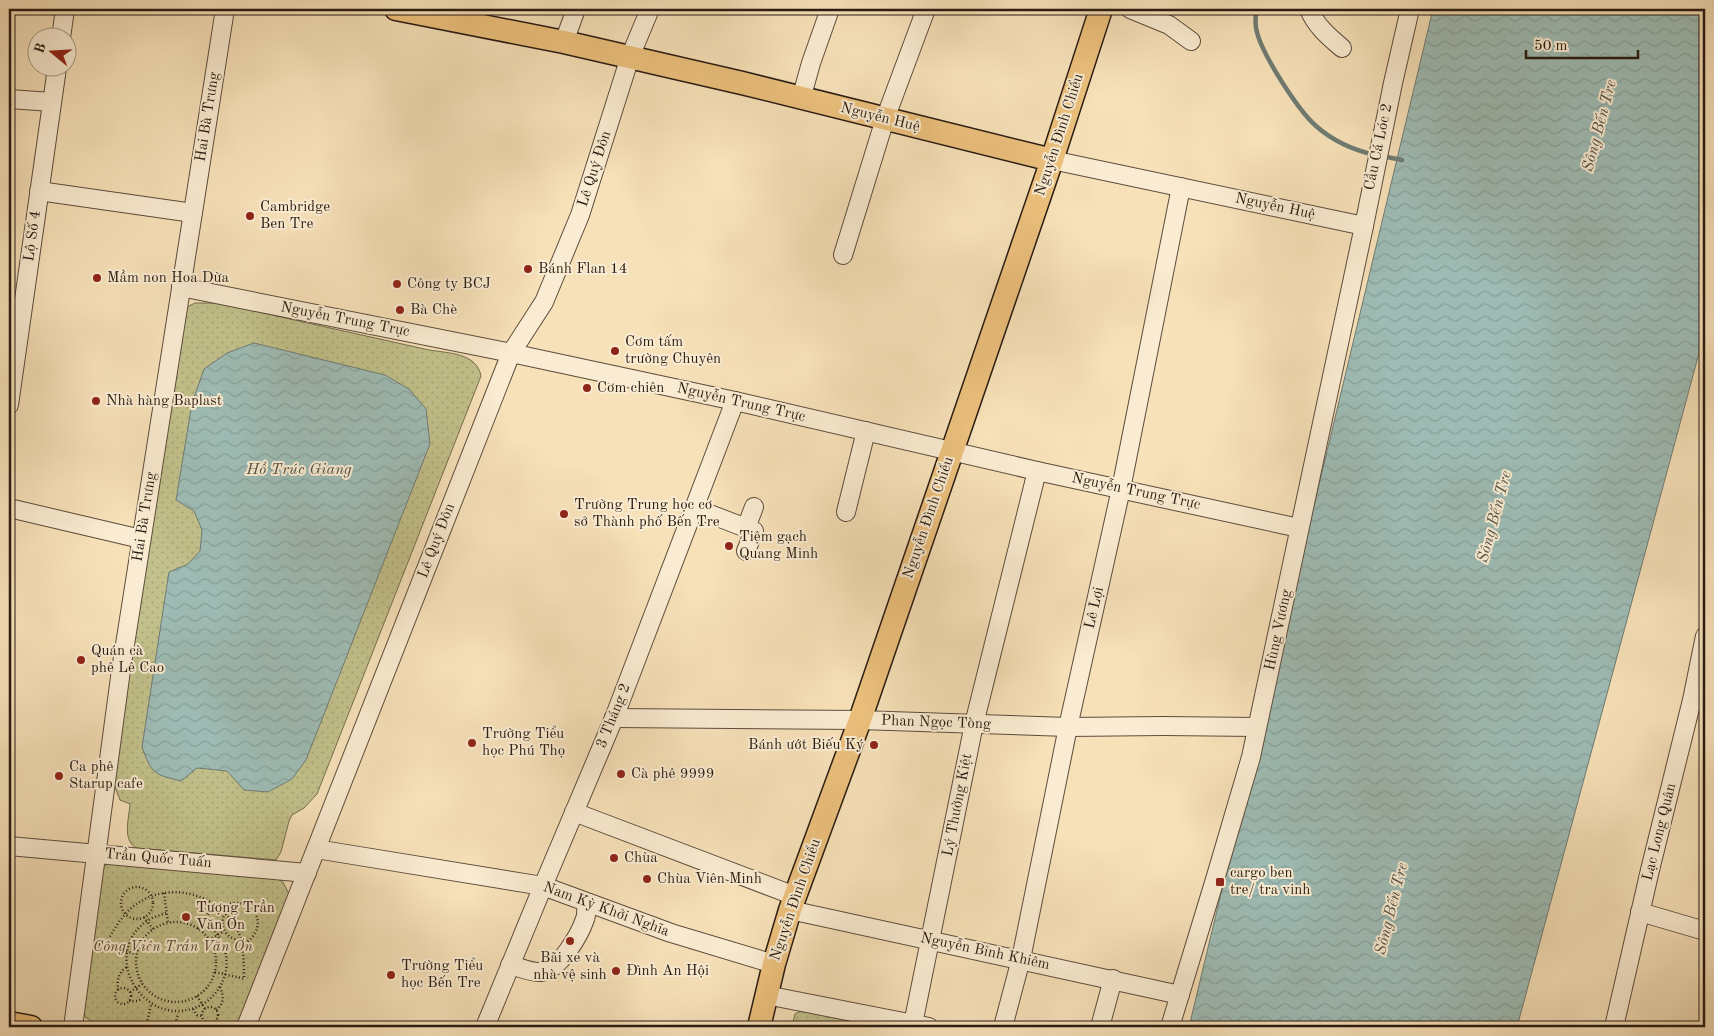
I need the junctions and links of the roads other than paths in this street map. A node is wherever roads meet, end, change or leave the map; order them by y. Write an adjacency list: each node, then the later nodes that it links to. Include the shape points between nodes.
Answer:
1 (66, 9): 12 (street)
2 (226, 9): 25 (street, Hai Bà Trưng)
3 (396, 9): 14 (main road, Nguyễn Huệ)
4 (576, 9): 14 (street)
5 (650, 9): 16 (street, Lê Quý Đôn)
6 (830, 9): 18 (street)
7 (926, 9): 21 (street)
8 (1102, 9): 22 (main road, Nguyễn Đình Chiểu)
9 (1130, 9): 13 (street, via 1169,25)
10 (1309, 9): 15 (street, via 1326,34)
11 (1410, 9): 26 (street, Cầu Cá Lóc 2)
12 (63, 28)
13 (1191, 40)
14 (564, 42): 16 (main road, Nguyễn Huệ)
15 (1342, 48)
16 (630, 58): 18 (main road, Nguyễn Huệ); 29 (street, Lê Quý Đôn, via 580,215 544,302)
17 (56, 78): 20 (street, Lộ Số 4)
18 (802, 98): 21 (main road, Nguyễn Huệ)
19 (9, 99): 20 (street)
20 (52, 102): 24 (street, Lộ Số 4)
21 (885, 119): 22 (main road, Nguyễn Huệ); 27 (street)
22 (1052, 160): 23 (street, Nguyễn Huệ); 33 (main road, Nguyễn Đình Chiểu)
23 (1181, 187): 26 (street, Nguyễn Huệ); 35 (street, Lê Lợi)
24 (39, 191): 25 (street); 31 (street, Lộ Số 4)
25 (193, 213): 28 (street, Hai Bà Trưng)
26 (1365, 218): 41 (street, Hùng Vương)
27 (843, 255)
28 (181, 287): 29 (street, Nguyễn Trung Trực); 42 (street, Hai Bà Trưng)
29 (511, 353): 30 (street, Nguyễn Trung Trực); 52 (street, Lê Quý Đôn)
30 (735, 401): 32 (street, Nguyễn Trung Trực); 38 (street, 3 Tháng 2)
31 (9, 405)
32 (866, 431): 33 (street, Nguyễn Trung Trực); 39 (street)
33 (951, 450): 34 (street, Nguyễn Trung Trực); 46 (main road, Nguyễn Đình Chiểu)
34 (1037, 471): 35 (street, Nguyễn Trung Trực); 47 (street, Lý Thường Kiệt)
35 (1121, 489): 41 (street, Nguyễn Trung Trực); 48 (street, Lê Lợi)
36 (754, 507): 40 (street)
37 (9, 508): 42 (street)
38 (694, 508): 40 (street); 45 (street, 3 Tháng 2)
39 (846, 512)
40 (746, 528): 43 (street, via 754,531)
41 (1299, 528): 49 (street, Hùng Vương)
42 (142, 539): 53 (street, Hai Bà Trưng)
43 (746, 551)
44 (1705, 636): 58 (street, Lạc Long Quân)
45 (614, 718): 46 (street, Phan Ngọc Tòng); 50 (street, 3 Tháng 2)
46 (860, 720): 47 (street, Phan Ngọc Tòng); 57 (main road, Nguyễn Đình Chiểu)
47 (974, 724): 48 (street, Phan Ngọc Tòng); 60 (street, Lý Thường Kiệt)
48 (1068, 727): 49 (street, Phan Ngọc Tòng); 61 (street, Lê Lợi)
49 (1257, 727): 66 (street, Hùng Vương, via 1243,785)
50 (574, 812): 55 (street, 3 Tháng 2); 57 (street, Nguyễn Bỉnh Khiêm)
51 (9, 846): 53 (street, Trần Quốc Tuấn)
52 (316, 849): 54 (street, Lê Quý Đôn); 55 (street, Nam Kỳ Khởi Nghĩa)
53 (97, 853): 54 (street, Trần Quốc Tuấn); 71 (street, Hai Bà Trưng)
54 (307, 873): 72 (street, Lê Quý Đôn)
55 (543, 886): 56 (street, Nam Kỳ Khởi Nghĩa); 63 (street, 3 Tháng 2)
56 (586, 903): 62 (street, Nam Kỳ Khởi Nghĩa); 63 (street, via 586,918 573,943 549,970 540,973)
57 (792, 903): 60 (street, Nguyễn Bỉnh Khiêm); 62 (main road, Nguyễn Đình Chiểu)
58 (1640, 912): 59 (street); 78 (street, Lạc Long Quân)
59 (1705, 931)
60 (931, 941): 61 (street, Nguyễn Bỉnh Khiêm); 69 (street, Lý Thường Kiệt)
61 (1021, 959): 64 (street, Nguyễn Bỉnh Khiêm); 75 (street, Lê Lợi)
62 (774, 964): 65 (main road, Nguyễn Đình Chiểu)
63 (510, 965): 73 (street, 3 Tháng 2)
64 (1113, 979): 66 (street, Nguyễn Bỉnh Khiêm); 76 (street)
65 (766, 995): 68 (street); 74 (main road, Nguyễn Đình Chiểu)
66 (1180, 995): 77 (street, Hùng Vương)
67 (9, 1022): 70 (main road)
68 (887, 1023): 69 (street)
69 (921, 1026)
70 (31, 1027)
71 (73, 1027)
72 (246, 1027)
73 (485, 1027)
74 (759, 1027)
75 (1003, 1027)
76 (1100, 1027)
77 (1170, 1027)
78 (1614, 1027)

